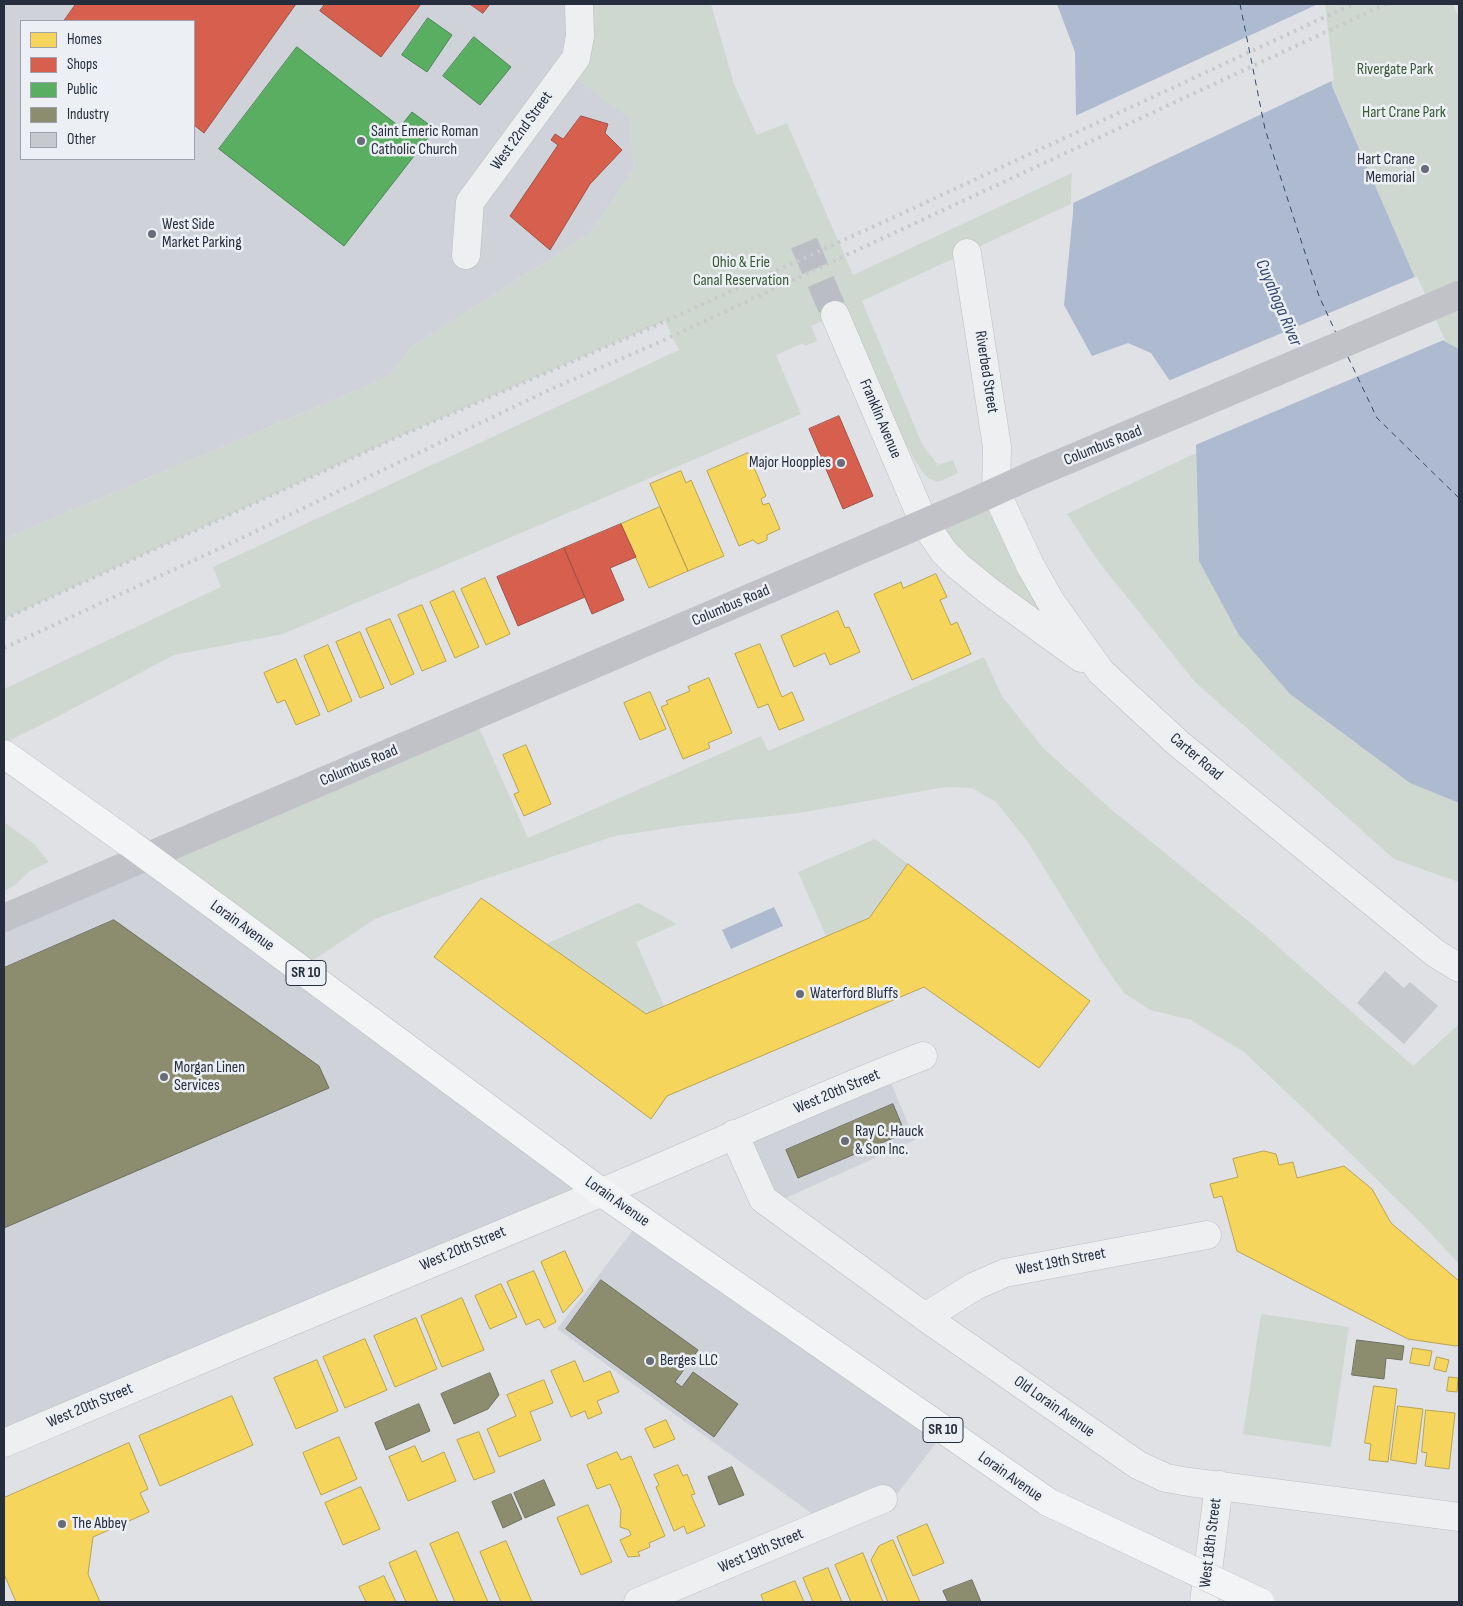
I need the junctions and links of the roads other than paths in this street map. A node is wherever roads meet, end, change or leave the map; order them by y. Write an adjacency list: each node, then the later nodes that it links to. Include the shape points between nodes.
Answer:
1 (579, 6): 3 (street, West 22nd Street, via 580,36 576,58 470,202)
2 (967, 253): 6 (street, Riverbed Street, via 997,447)
3 (466, 255)
4 (1459, 295): 6 (street, Columbus Road)
5 (835, 315): 7 (street, Franklin Avenue)
6 (996, 492): 7 (street, Columbus Road); 8 (street, Carter Road, via 1030,566 1051,602)
7 (924, 523): 8 (street, Franklin Avenue, via 958,566); 10 (street, Columbus Road)
8 (1101, 672): 11 (street, Carter Road, via 1179,744 1435,953)
9 (11, 759): 14 (main road, Lorain Avenue / SR 10, bridge)
10 (4, 918)
11 (1459, 968)
12 (923, 1056): 13 (street, West 20th Street)
13 (734, 1134): 14 (street, West 20th Street); 16 (street, Old Lorain Avenue, via 763,1199)
14 (601, 1192): 17 (street, West 20th Street); 23 (main road, Lorain Avenue / SR 10, bridge, via 1048,1502)
15 (1207, 1235): 16 (street, West 19th Street, via 1005,1273 976,1286)
16 (925, 1317): 18 (street, Old Lorain Avenue, via 1138,1465 1166,1478)
17 (4, 1443)
18 (1219, 1485): 20 (street, Old Lorain Avenue); 22 (street, West 18th Street)
19 (883, 1499): 21 (street, West 19th Street)
20 (1459, 1517)
21 (638, 1602)
22 (1204, 1602)
23 (1260, 1602)

